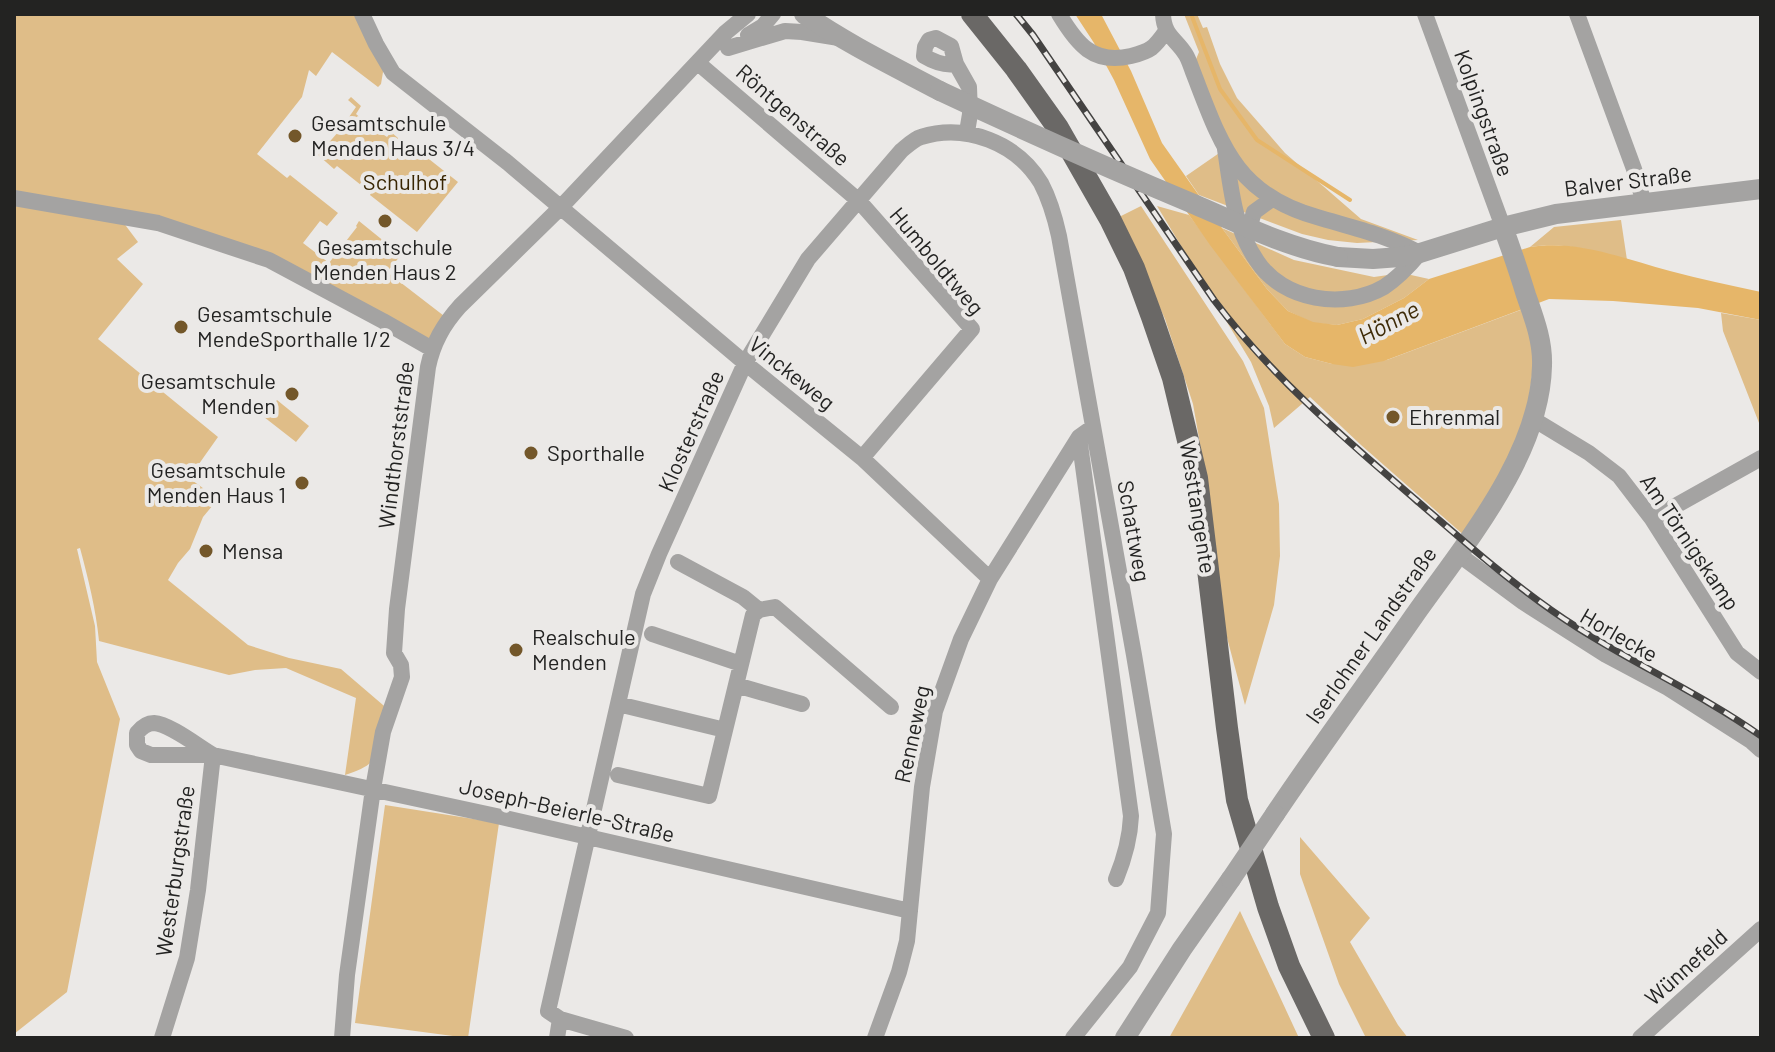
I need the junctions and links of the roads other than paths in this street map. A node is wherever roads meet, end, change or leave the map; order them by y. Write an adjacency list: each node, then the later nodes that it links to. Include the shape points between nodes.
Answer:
1 (362, 14): 23 (street, Vinckeweg, via 393,73)
2 (748, 14): 10 (street, Windthorststraße)
3 (773, 14): 13 (street, Windthorststraße)
4 (804, 14): 12 (street, Balver Straße)
5 (972, 14): 62 (main road, Westtangente, via 1058,128 1134,268 1173,378 1197,478 1243,826 1289,966)
6 (1059, 14): 11 (street, via 1079,42 1100,58 1153,50)
7 (1163, 14): 11 (street)
8 (1425, 14): 24 (street, Kolpingstraße)
9 (1577, 14): 22 (street)
10 (732, 21): 14 (street, Windthorststraße)
11 (1166, 31): 17 (street, via 1186,56)
12 (840, 38): 13 (street, Windthorststraße, via 785,31); 26 (street, Balver Straße, bridge, via 940,91 1271,237 1338,257)
13 (728, 48): 14 (street, Windthorststraße)
14 (698, 63): 21 (street, Röntgenstraße); 23 (street, Windthorststraße)
15 (956, 64): 16 (street, via 969,87)
16 (967, 132): 21 (street, Klosterstraße, via 919,138 901,151); 30 (street, Schattweg, via 1002,147 1029,168 1048,196 1059,236)
17 (1225, 149): 20 (street); 25 (street)
18 (1761, 189): 22 (street, Balver Straße)
19 (14, 198): 27 (street, via 158,223 269,260)
20 (1272, 199): 25 (street, via 1254,212); 26 (street)
21 (859, 201): 28 (street, Klosterstraße, via 808,259); 31 (street, Humboldtweg, via 972,329)
22 (1644, 203): 24 (street, Balver Straße)
23 (561, 207): 27 (street, Windthorststraße, via 454,312); 28 (street, Vinckeweg)
24 (1503, 227): 26 (street, Balver Straße); 29 (street, Iserlohner Landstraße, via 1537,327 1543,363)
25 (1246, 240): 26 (street, via 1257,262 1282,285 1326,299 1378,289)
26 (1420, 253)
27 (432, 349): 49 (street, Windthorststraße, via 397,609 394,653 402,677 383,732)
28 (745, 363): 31 (street, Vinckeweg); 42 (street, Klosterstraße, via 643,594)
29 (1533, 419): 33 (street, Am Törnigskamp, via 1619,476); 34 (street, Iserlohner Landstraße, via 1483,520)
30 (1086, 432): 36 (street, Renneweg); 51 (street, Schattweg, via 1131,816); 60 (street, Schattweg, via 1137,670 1164,834 1158,913 1130,967)
31 (862, 458): 36 (street, Vinckeweg)
32 (1761, 458): 33 (street)
33 (1652, 519): 40 (street, Am Törnigskamp, via 1737,653)
34 (1458, 554): 46 (street, Horlecke, via 1523,602); 61 (street, Iserlohner Landstraße, bridge)
35 (678, 562): 37 (street)
36 (990, 579): 52 (street, Renneweg, via 935,711)
37 (759, 610): 39 (street, via 753,615); 44 (street, via 775,607)
38 (652, 634): 39 (street)
39 (741, 664): 41 (street)
40 (1761, 672)
41 (736, 685): 43 (street); 45 (street)
42 (618, 704): 45 (street); 50 (street, Klosterstraße)
43 (802, 704)
44 (891, 707)
45 (725, 730): 48 (street, via 709,796)
46 (1761, 750)
47 (213, 755): 49 (street, Joseph-Beierle-Straße); 55 (street, Westerburgstraße, via 187,958)
48 (618, 775)
49 (373, 789): 50 (street, Joseph-Beierle-Straße); 56 (street, Windthorststraße)
50 (587, 838): 52 (street, Joseph-Beierle-Straße); 54 (street, Klosterstraße, via 548,1011)
51 (1116, 879)
52 (910, 911): 59 (street, Renneweg, via 899,972)
53 (1761, 929): 63 (street, Wünnefeld)
54 (560, 1019): 57 (street); 58 (street)
55 (162, 1038)
56 (342, 1038)
57 (557, 1038)
58 (626, 1038)
59 (875, 1038)
60 (1073, 1038)
61 (1125, 1038)
62 (1324, 1038)
63 (1640, 1038)

